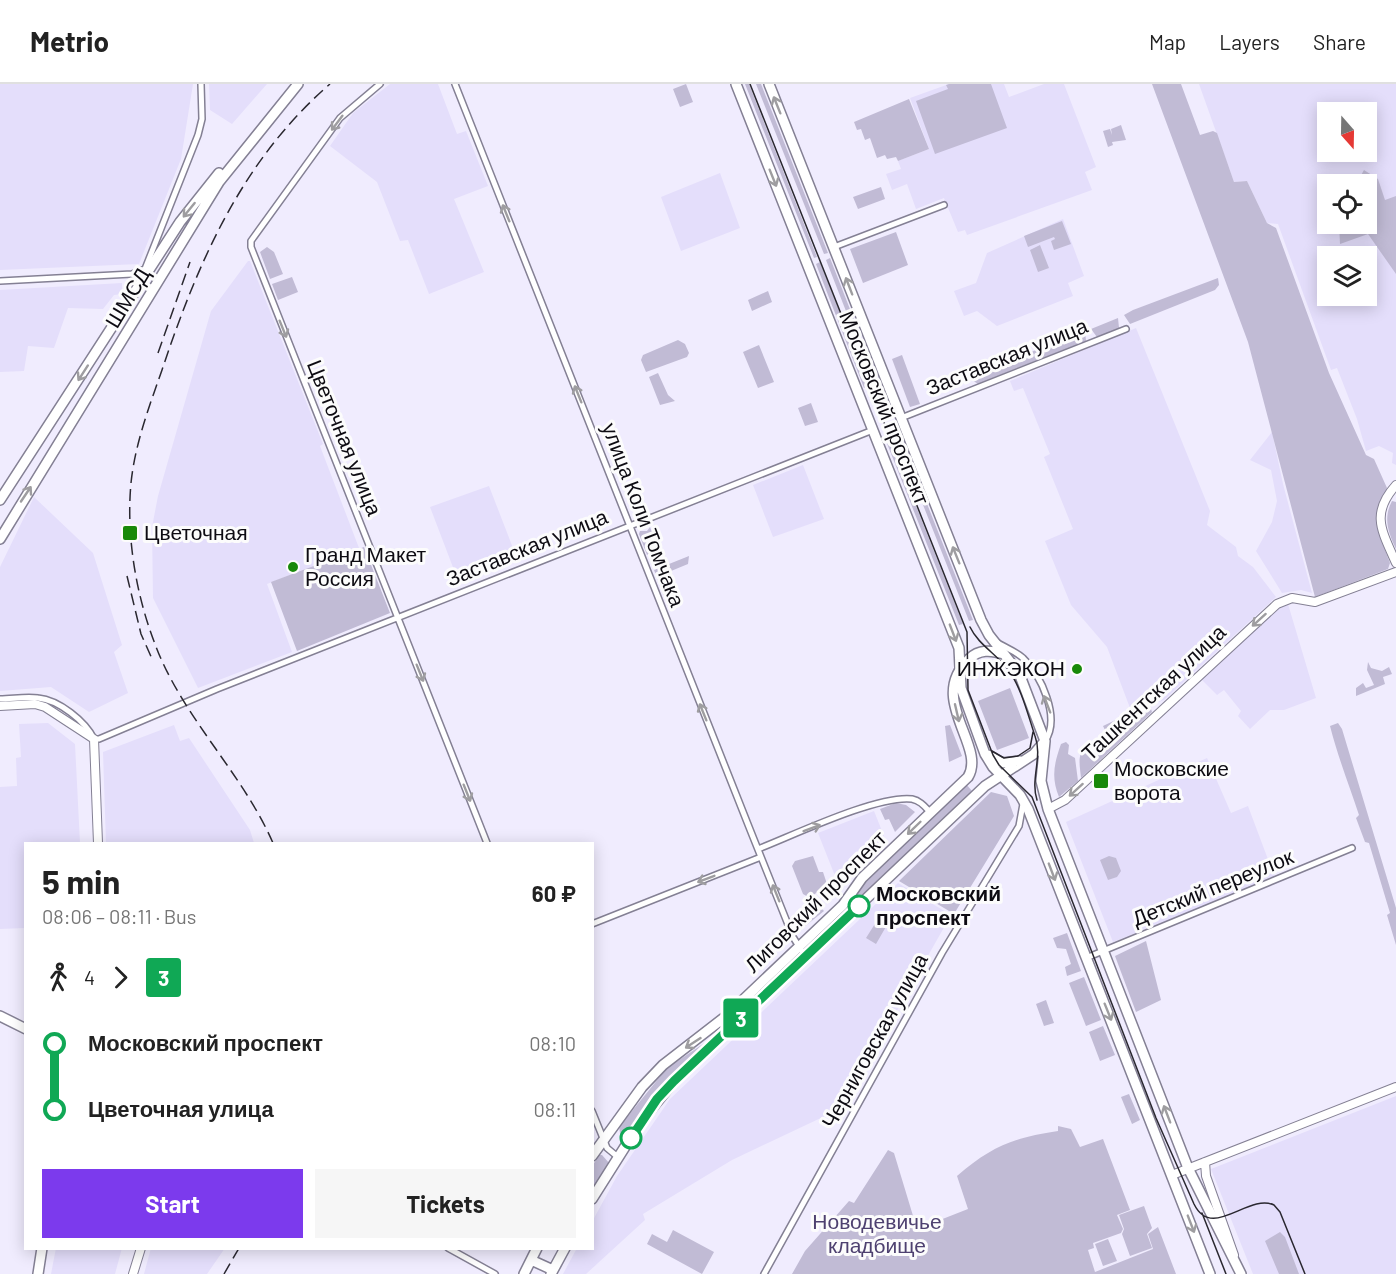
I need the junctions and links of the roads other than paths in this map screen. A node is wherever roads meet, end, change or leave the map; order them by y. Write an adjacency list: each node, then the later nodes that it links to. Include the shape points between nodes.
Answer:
1 (201, 84): 10 (street, via 202,119 198,135 149,263 141,272)
2 (293, 84): 15 (main road, ШМСД, one-way to 15, via 180,222)
3 (298, 84): 17 (main road, ШМСД, one-way to 3, via 219,182)
4 (380, 84): 20 (street, Цветочная улица, one-way to 20, via 340,118 250,247)
5 (454, 84): 16 (street, улица Коли Томчака, one-way to 5)
6 (736, 84): 13 (main road, Московский проспект, one-way to 13)
7 (769, 84): 9 (main road, Московский проспект, one-way to 7)
8 (944, 205): 9 (street)
9 (834, 247): 12 (main road, Московский проспект, one-way to 9)
10 (0, 281)
11 (1125, 329): 12 (street, Заставская улица)
12 (902, 418): 21 (main road, Московский проспект, one-way to 12, via 981,620)
13 (873, 430): 16 (street, Заставская улица); 23 (main road, Московский проспект, one-way to 23, via 959,648)
14 (1396, 484): 18 (street, via 1384,499 1380,517)
15 (0, 500)
16 (630, 527): 20 (street, Заставская улица); 39 (street, улица Коли Томчака, one-way to 16)
17 (0, 538)
18 (1396, 563)
19 (1396, 572): 32 (street, Ташкентская улица, one-way to 32, via 1315,602 1282,600 1065,800)
20 (398, 619): 26 (street, Заставская улица); 37 (street, Цветочная улица, one-way to 37)
21 (993, 640): 22 (main road, Московский проспект); 27 (street, one-way to 21, via 1050,733 1051,715 1032,668 1020,655)
22 (1004, 654): 23 (main road, via 978,653 967,660); 27 (main road, Московский проспект, via 1019,673)
23 (958, 675): 28 (main road, Московский проспект); 33 (main road, Лиговский проспект, one-way to 33, via 954,703 973,766 968,777)
24 (0, 699): 26 (street, via 48,700 80,722)
25 (0, 706): 26 (street, via 45,707)
26 (94, 739): 36 (street)
27 (1045, 741): 29 (main road, Лиговский проспект); 32 (main road, Московский проспект, via 1041,781)
28 (983, 747): 29 (main road, via 997,761); 30 (main road, Московский проспект)
29 (1025, 760): 30 (main road, Лиговский проспект)
30 (1000, 775): 31 (main road, Московский проспект); 44 (main road, Лиговский проспект)
31 (1023, 800): 34 (main road, Московский проспект); 35 (street, Черниговская улица)
32 (1048, 809): 43 (main road, Московский проспект)
33 (931, 813): 39 (street, one-way to 33, via 875,803 912,799 920,801); 42 (main road, Лиговский проспект, one-way to 42, via 862,878 843,905)
34 (1034, 824): 35 (street); 45 (main road, Московский проспект, one-way to 45)
35 (1019, 826): 69 (street, Черниговская улица, via 942,953)
36 (98, 842)
37 (487, 842)
38 (1352, 848): 43 (street, Детский переулок)
39 (758, 849): 40 (street, улица Коли Томчака)
40 (761, 857): 41 (street, one-way to 41); 42 (street, улица Коли Томчака, one-way to 40)
41 (594, 923)
42 (798, 947): 44 (street, улица Коли Томчака); 50 (main road, Лиговский проспект, one-way to 50, via 708,1033 663,1065)
43 (1103, 951): 45 (street, Детский переулок); 54 (main road, Московский проспект, one-way to 43)
44 (806, 956): 52 (main road, Лиговский проспект, via 657,1099)
45 (1086, 958): 55 (main road, Московский проспект, one-way to 55)
46 (0, 1016): 47 (main road)
47 (24, 1028)
48 (1396, 1087): 53 (street)
49 (594, 1116): 50 (street)
50 (604, 1140): 51 (main road, Лиговский проспект); 52 (street)
51 (594, 1153)
52 (618, 1158): 56 (main road, Лиговский проспект)
53 (1205, 1162): 54 (street); 63 (street, via 1206,1176)
54 (1188, 1168): 55 (street); 63 (main road, Московский проспект)
55 (1172, 1175): 70 (main road, Московский проспект, one-way to 70)
56 (594, 1196)
57 (42, 1250): 65 (main road)
58 (140, 1250): 66 (street)
59 (452, 1250): 67 (street)
60 (536, 1250): 62 (main road)
61 (564, 1250): 64 (main road)
62 (531, 1260): 64 (main road); 68 (main road)
63 (1236, 1262): 71 (main road, Московский проспект)
64 (552, 1272)
65 (38, 1274)
66 (133, 1274)
67 (495, 1274)
68 (524, 1274)
69 (764, 1274)
70 (1210, 1274)
71 (1240, 1274)

